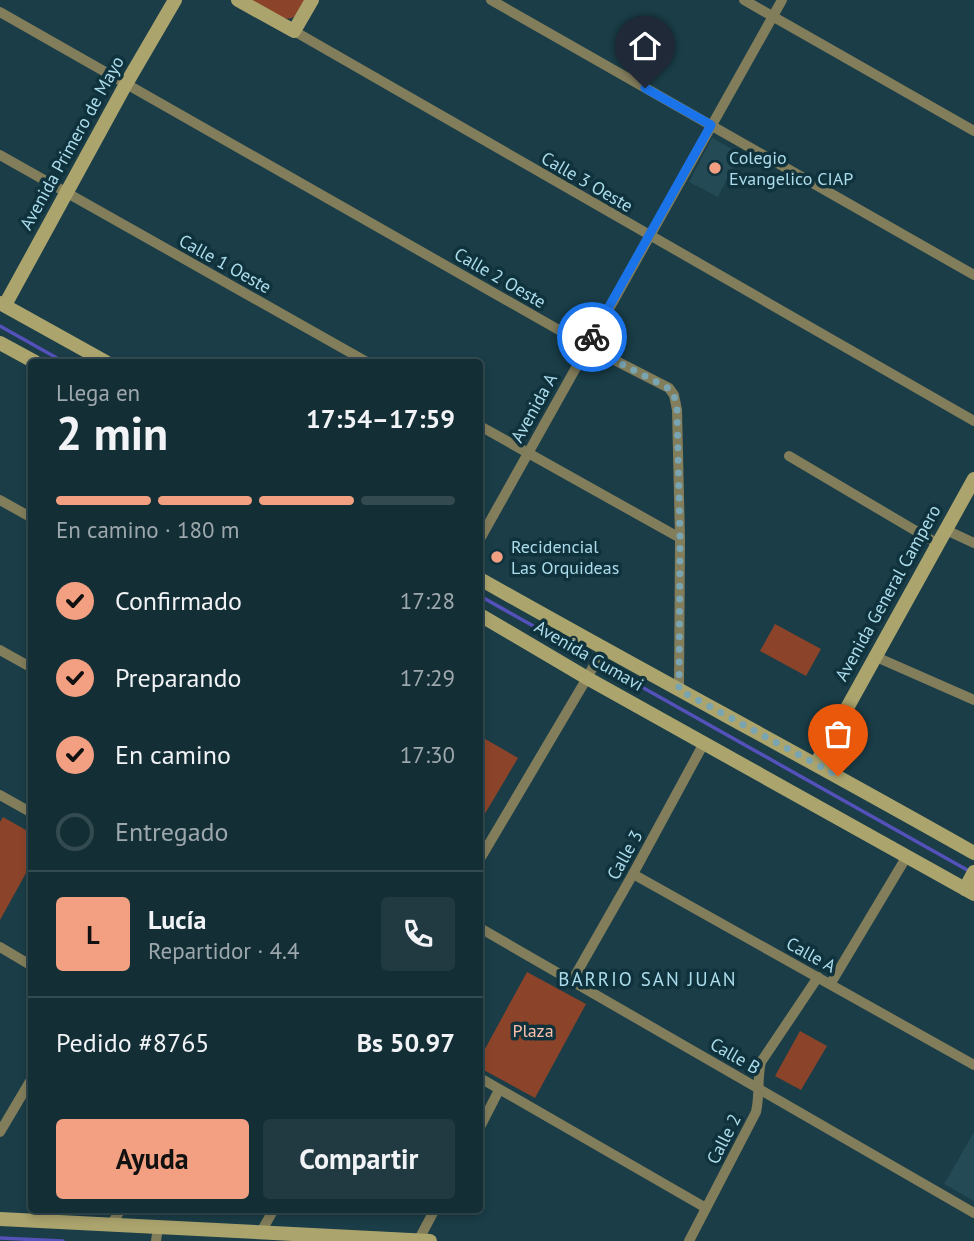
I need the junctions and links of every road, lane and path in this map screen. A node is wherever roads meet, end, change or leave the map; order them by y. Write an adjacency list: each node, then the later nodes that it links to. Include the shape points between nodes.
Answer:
1 (175, 0): 10 (main road, Avenida Primero de Mayo)
2 (238, 0): 9 (main road)
3 (312, 0): 9 (main road)
4 (492, 0): 11 (street)
5 (744, 0): 8 (street)
6 (782, 0): 8 (street, Avenida A)
7 (0, 12): 10 (street, Calle 2 Oeste)
8 (773, 16): 11 (street, Avenida A); 12 (street)
9 (294, 31): 15 (street, Calle 3 Oeste)
10 (127, 84): 14 (main road, Avenida Primero de Mayo); 19 (street, Calle 2 Oeste)
11 (711, 125): 15 (street, Avenida A); 16 (street)
12 (974, 131)
13 (0, 155): 14 (street, Calle 1 Oeste)
14 (66, 192): 17 (main road, Avenida Primero de Mayo); 22 (street, Calle 1 Oeste)
15 (649, 236): 19 (street, Avenida A); 23 (street, Calle 3 Oeste)
16 (974, 275)
17 (2, 308): 21 (main road)
18 (0, 343): 20 (main road)
19 (587, 346): 25 (street, Avenida A); 32 (street, Calle 2 Oeste, via 674,395)
20 (29, 359)
21 (100, 359)
22 (362, 359)
23 (974, 421)
24 (483, 428): 25 (street)
25 (527, 453): 31 (street, Avenida A); 32 (street)
26 (789, 456): 34 (street)
27 (974, 479): 30 (main road, Avenida General Campero)
28 (0, 500): 29 (street)
29 (28, 516)
30 (946, 530): 33 (street); 34 (main road, Avenida General Campero)
31 (483, 534)
32 (680, 538): 42 (street, Calle 2 Oeste)
33 (974, 543)
34 (937, 544): 39 (main road, Avenida General Campero)
35 (483, 581): 38 (main road, Avenida Cumavi)
36 (483, 617): 41 (main road, Avenida Cumavi)
37 (0, 650): 40 (street)
38 (601, 653): 41 (street); 42 (main road, Avenida Cumavi)
39 (874, 656): 43 (street); 45 (main road, Avenida General Campero)
40 (28, 666)
41 (589, 673): 44 (main road, Avenida Cumavi); 49 (street)
42 (679, 690): 45 (main road, Avenida Cumavi)
43 (974, 700)
44 (704, 743): 50 (main road, Avenida Cumavi); 51 (street, Calle 3)
45 (816, 764): 48 (main road, Avenida Cumavi)
46 (0, 795): 47 (street)
47 (28, 811)
48 (974, 853)
49 (483, 854)
50 (907, 856): 52 (main road, Avenida Cumavi); 58 (street)
51 (633, 874): 56 (street, Calle A); 57 (street, Calle 3)
52 (970, 885)
53 (483, 930): 57 (street, Calle B)
54 (0, 947): 55 (street)
55 (28, 964)
56 (818, 976): 58 (street, Calle A); 62 (street, Calle 2, via 761,1062)
57 (572, 981): 62 (street, Calle B)
58 (831, 983): 59 (street, Calle A)
59 (974, 1065)
60 (483, 1080): 63 (street)
61 (28, 1085): 65 (street)
62 (758, 1087): 66 (street, Calle 2, via 756,1112); 70 (street, Calle B)
63 (499, 1090): 64 (street); 66 (street)
64 (483, 1121)
65 (0, 1132)
66 (706, 1208): 77 (street, Calle 2)
67 (118, 1213): 72 (street)
68 (272, 1213): 73 (street)
69 (433, 1213): 75 (street)
70 (974, 1213)
71 (0, 1219): 72 (main road)
72 (111, 1225): 74 (main road)
73 (261, 1232): 74 (main road); 75 (main road)
74 (157, 1233)
75 (418, 1241): 76 (main road)
76 (430, 1241)
77 (689, 1241)

